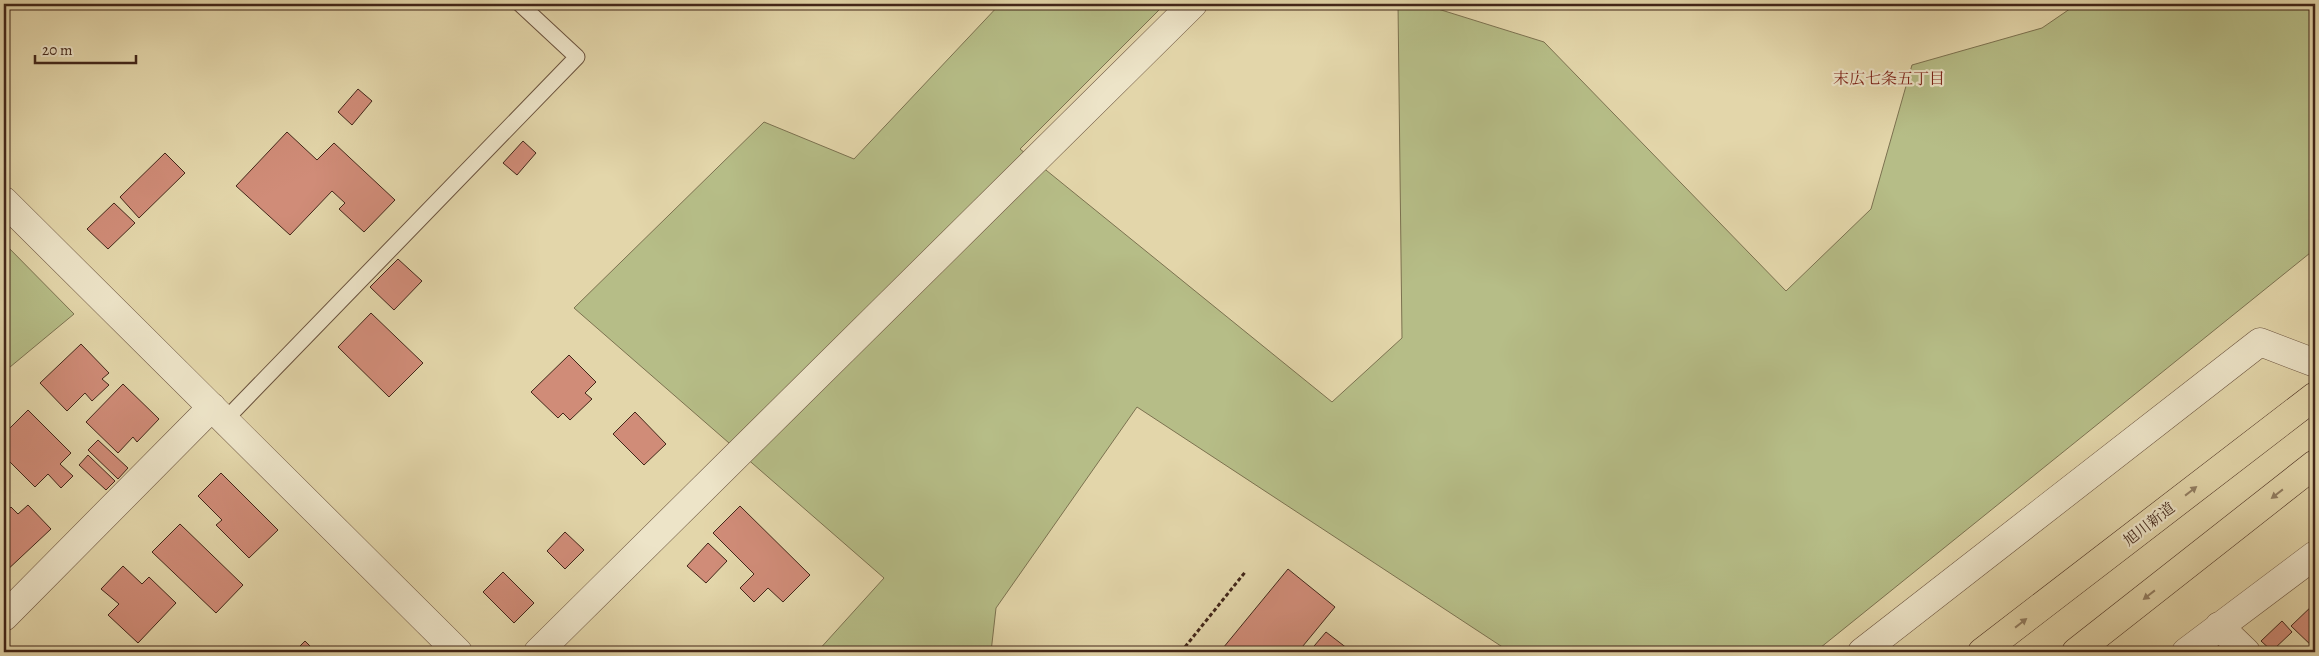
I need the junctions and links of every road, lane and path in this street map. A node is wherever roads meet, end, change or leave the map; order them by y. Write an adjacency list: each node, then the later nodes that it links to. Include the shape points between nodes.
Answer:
1 (520, 4): 6 (lane, via 577,57)
2 (1192, 4): 13 (street)
3 (4, 201): 6 (street)
4 (2315, 363): 15 (street, via 2260,342)
5 (2315, 396): 16 (highway, 旭川新道, one-way to 5)
6 (218, 414): 10 (street); 12 (street)
7 (2315, 464): 17 (highway, one-way to 17)
8 (2315, 555): 11 (street)
9 (1246, 571): 14 (path)
10 (4, 617)
11 (2219, 626): 18 (street); 19 (street)
12 (458, 652)
13 (538, 652)
14 (1182, 652)
15 (1862, 652)
16 (1982, 652)
17 (2076, 652)
18 (2186, 652)
19 (2246, 652)

